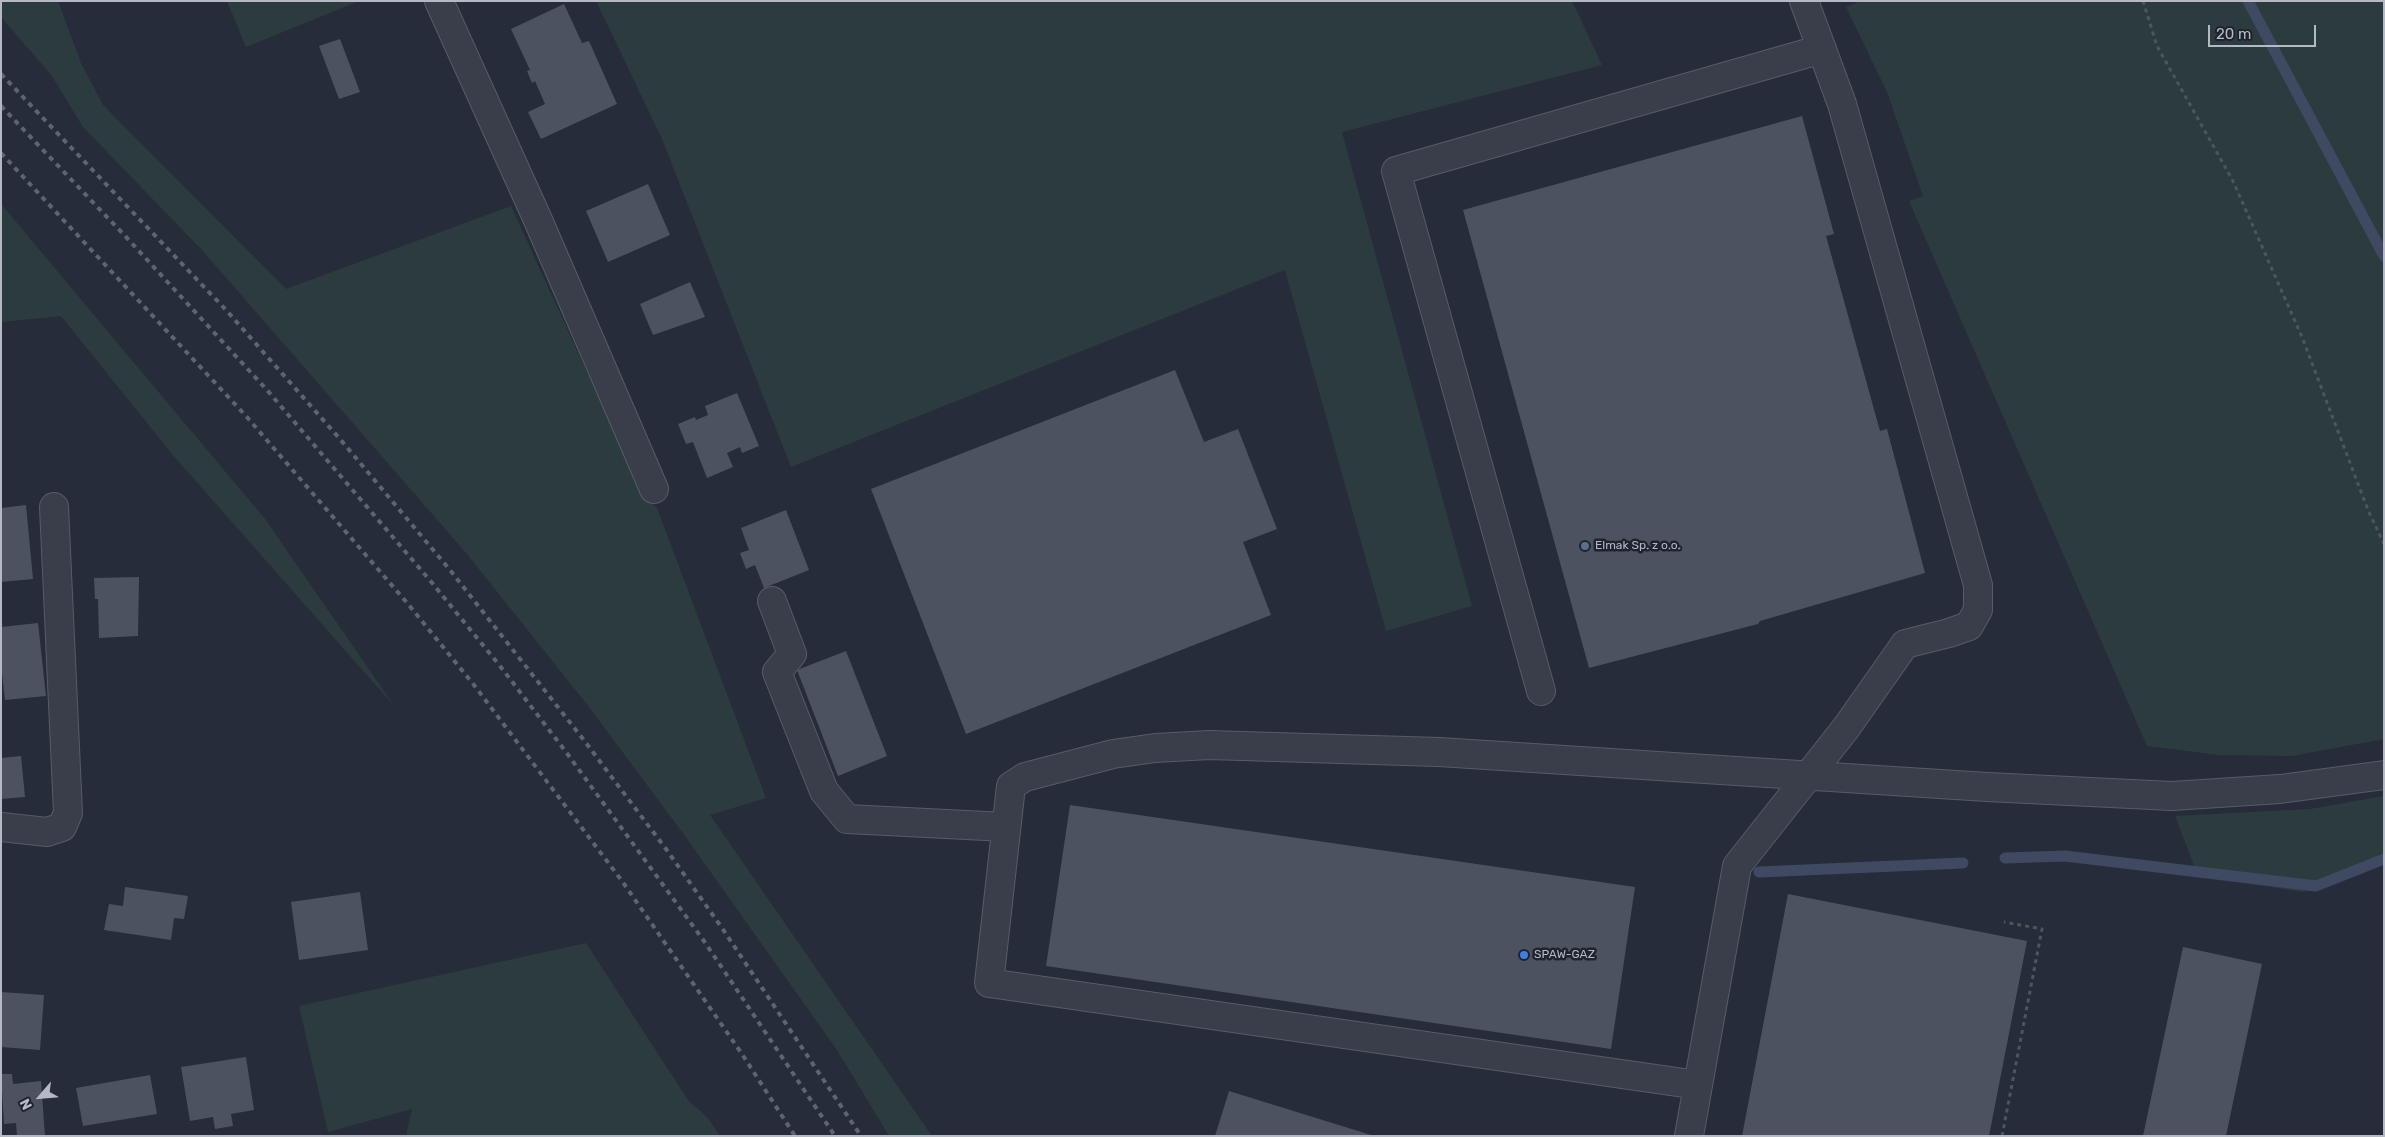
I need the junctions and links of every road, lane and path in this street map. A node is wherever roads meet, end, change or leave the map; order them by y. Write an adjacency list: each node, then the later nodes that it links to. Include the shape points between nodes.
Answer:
1 (439, 1): 5 (street)
2 (1804, 1): 4 (street)
3 (2143, 1): 7 (path, via 2157,46 2233,181 2302,337)
4 (1822, 49): 9 (street, via 1396,171); 10 (street, via 1842,104 1978,585 1978,610 1969,626 1905,644)
5 (654, 489)
6 (54, 507): 12 (street, via 68,813 62,826 47,832)
7 (2384, 544)
8 (772, 601): 13 (street, via 792,654 777,672 824,791 847,819)
9 (1541, 691)
10 (1810, 774): 11 (street, via 2172,796 2280,789); 13 (street, via 1439,752 1209,745 1155,748 1113,754 1025,777 1011,786); 15 (street, via 1737,866)
11 (2384, 775)
12 (1, 827)
13 (1006, 827): 15 (street, via 989,983)
14 (2004, 922): 17 (path, via 2042,929)
15 (1698, 1086): 16 (street)
16 (1689, 1136)
17 (2002, 1136)

